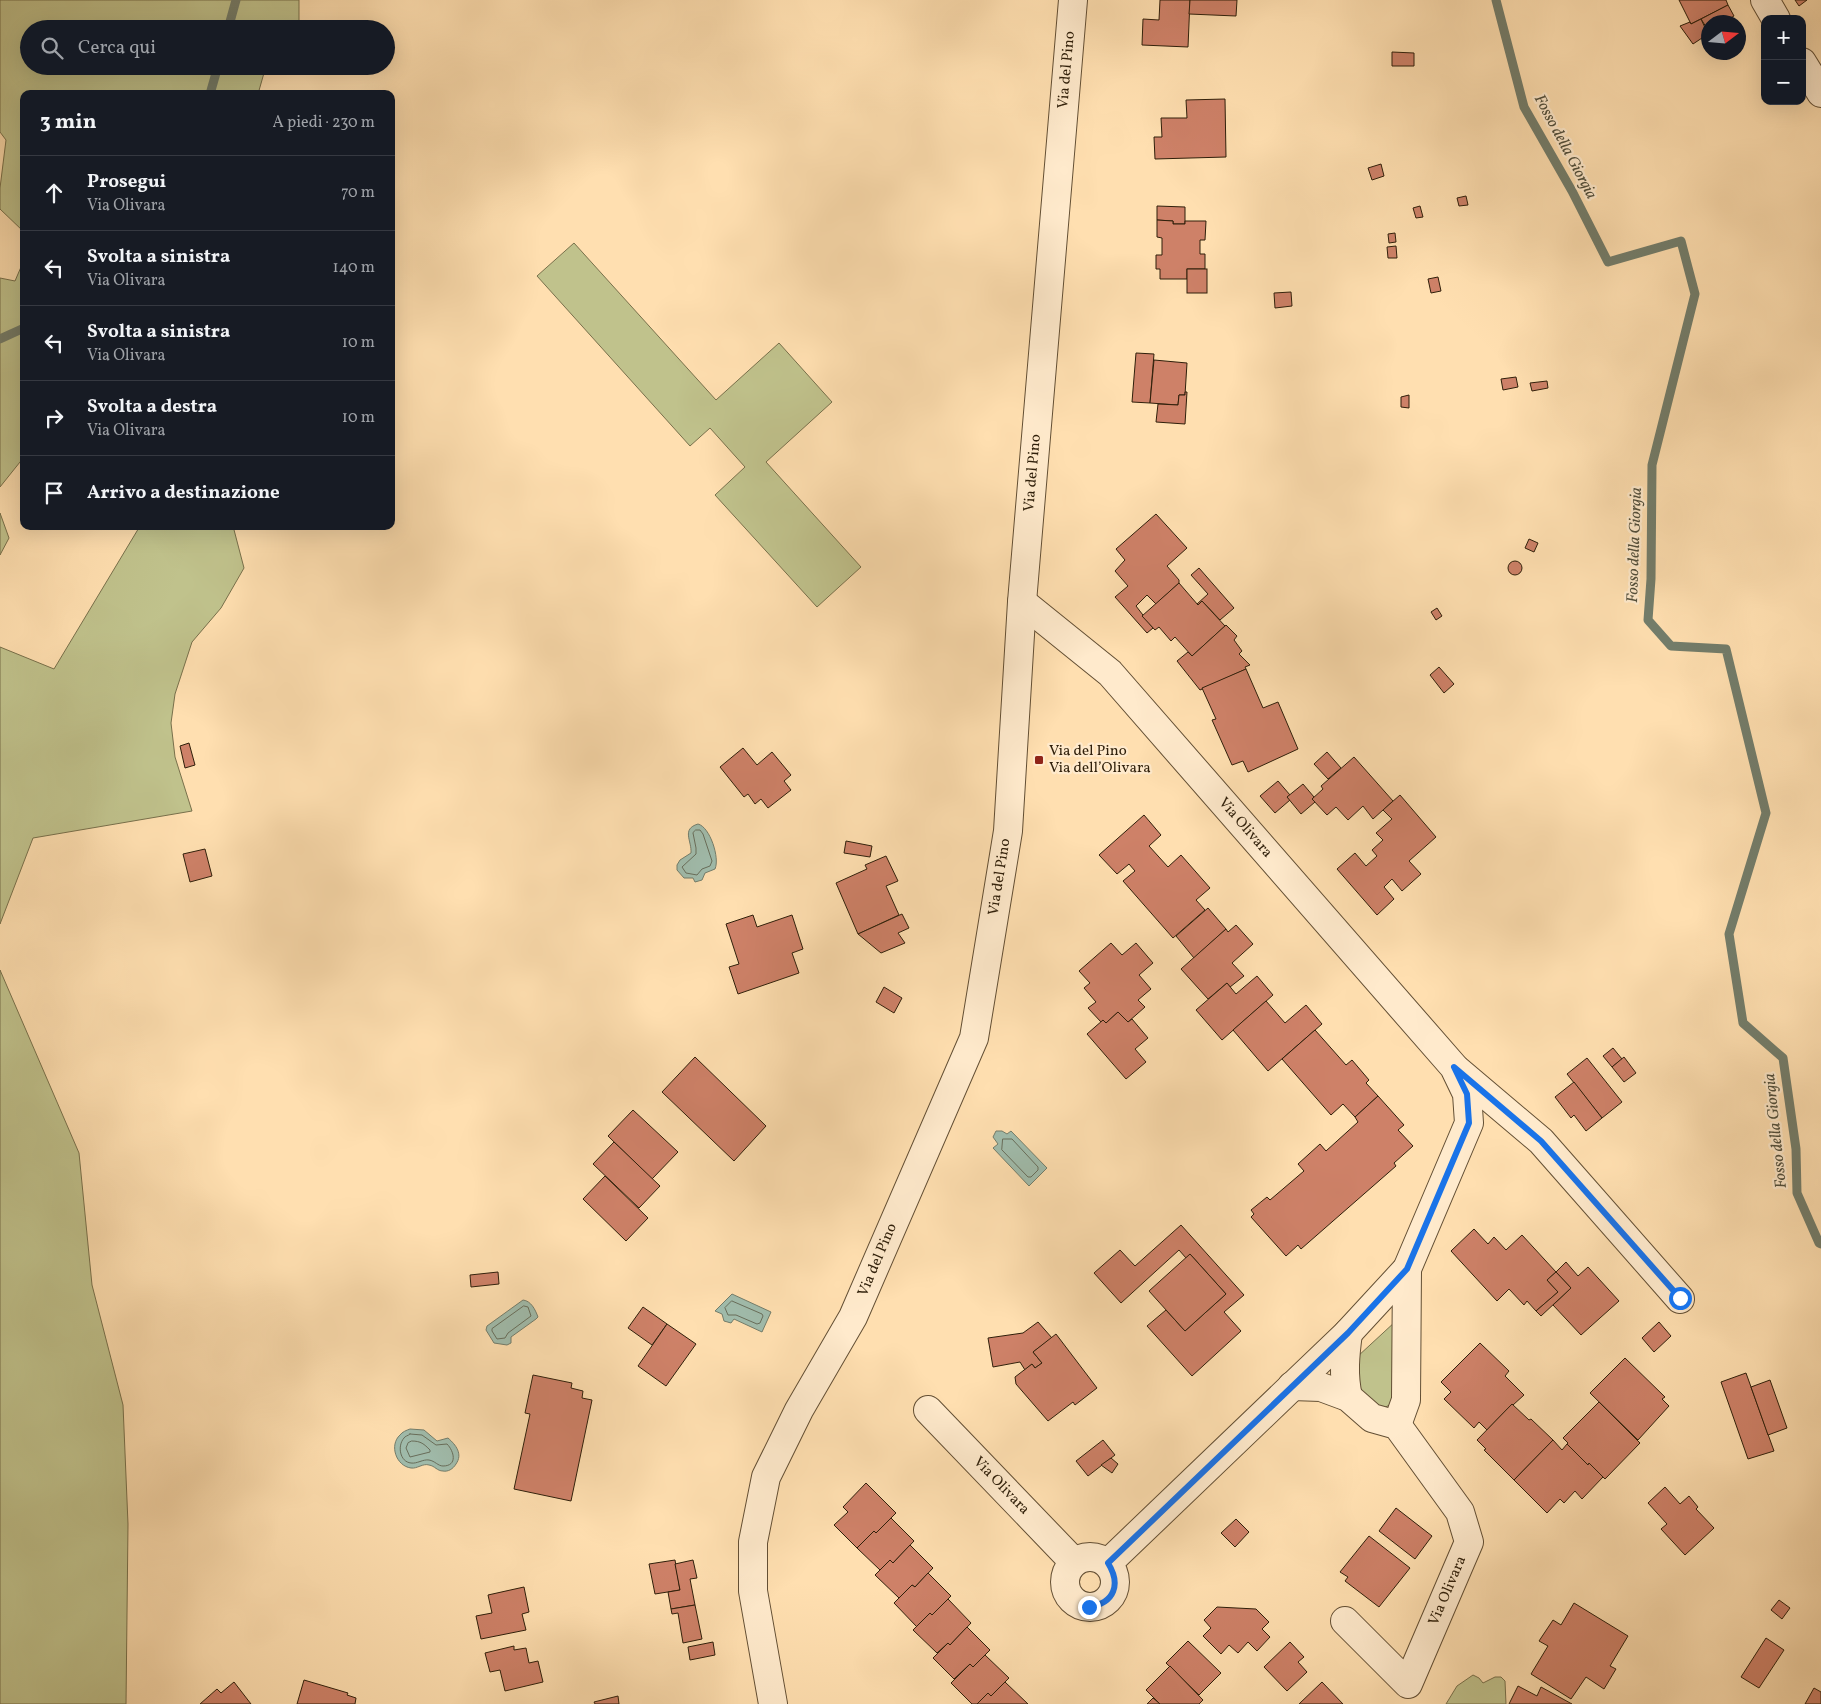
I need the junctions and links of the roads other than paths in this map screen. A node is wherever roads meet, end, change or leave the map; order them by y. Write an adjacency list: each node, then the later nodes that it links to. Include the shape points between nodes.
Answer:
1 (1073, 0): 6 (street, Via del Pino)
2 (1765, 0): 3 (street)
3 (1774, 15)
4 (1806, 69): 5 (street)
5 (1821, 93)
6 (1022, 602): 7 (street, Via Olivara, via 1110,673); 18 (street, Via del Pino, via 1008,831 974,1038 853,1318 766,1477 753,1542 753,1591)
7 (1454, 1067): 8 (street, Via Olivara, via 1467,1094 1469,1123); 9 (street, Via Olivara, via 1541,1141)
8 (1407, 1269): 10 (street, Via Olivara); 14 (street, via 1406,1400)
9 (1680, 1298)
10 (1348, 1333): 11 (street, Via Olivara); 12 (street, via 1344,1380)
11 (1292, 1386): 12 (street, via 1321,1387); 16 (street, Via Olivara)
12 (1348, 1397): 14 (street, via 1372,1418)
13 (928, 1410): 15 (street, Via Olivara)
14 (1397, 1425): 17 (street, Via Olivara, via 1460,1512 1469,1542 1408,1684)
15 (1074, 1562): 16 (street, via 1085,1557); 16 (street, via 1065,1580 1066,1590 1080,1605 1089,1607 1100,1606 1114,1592 1116,1582)
16 (1108, 1563)
17 (1345, 1622)
18 (773, 1704)

